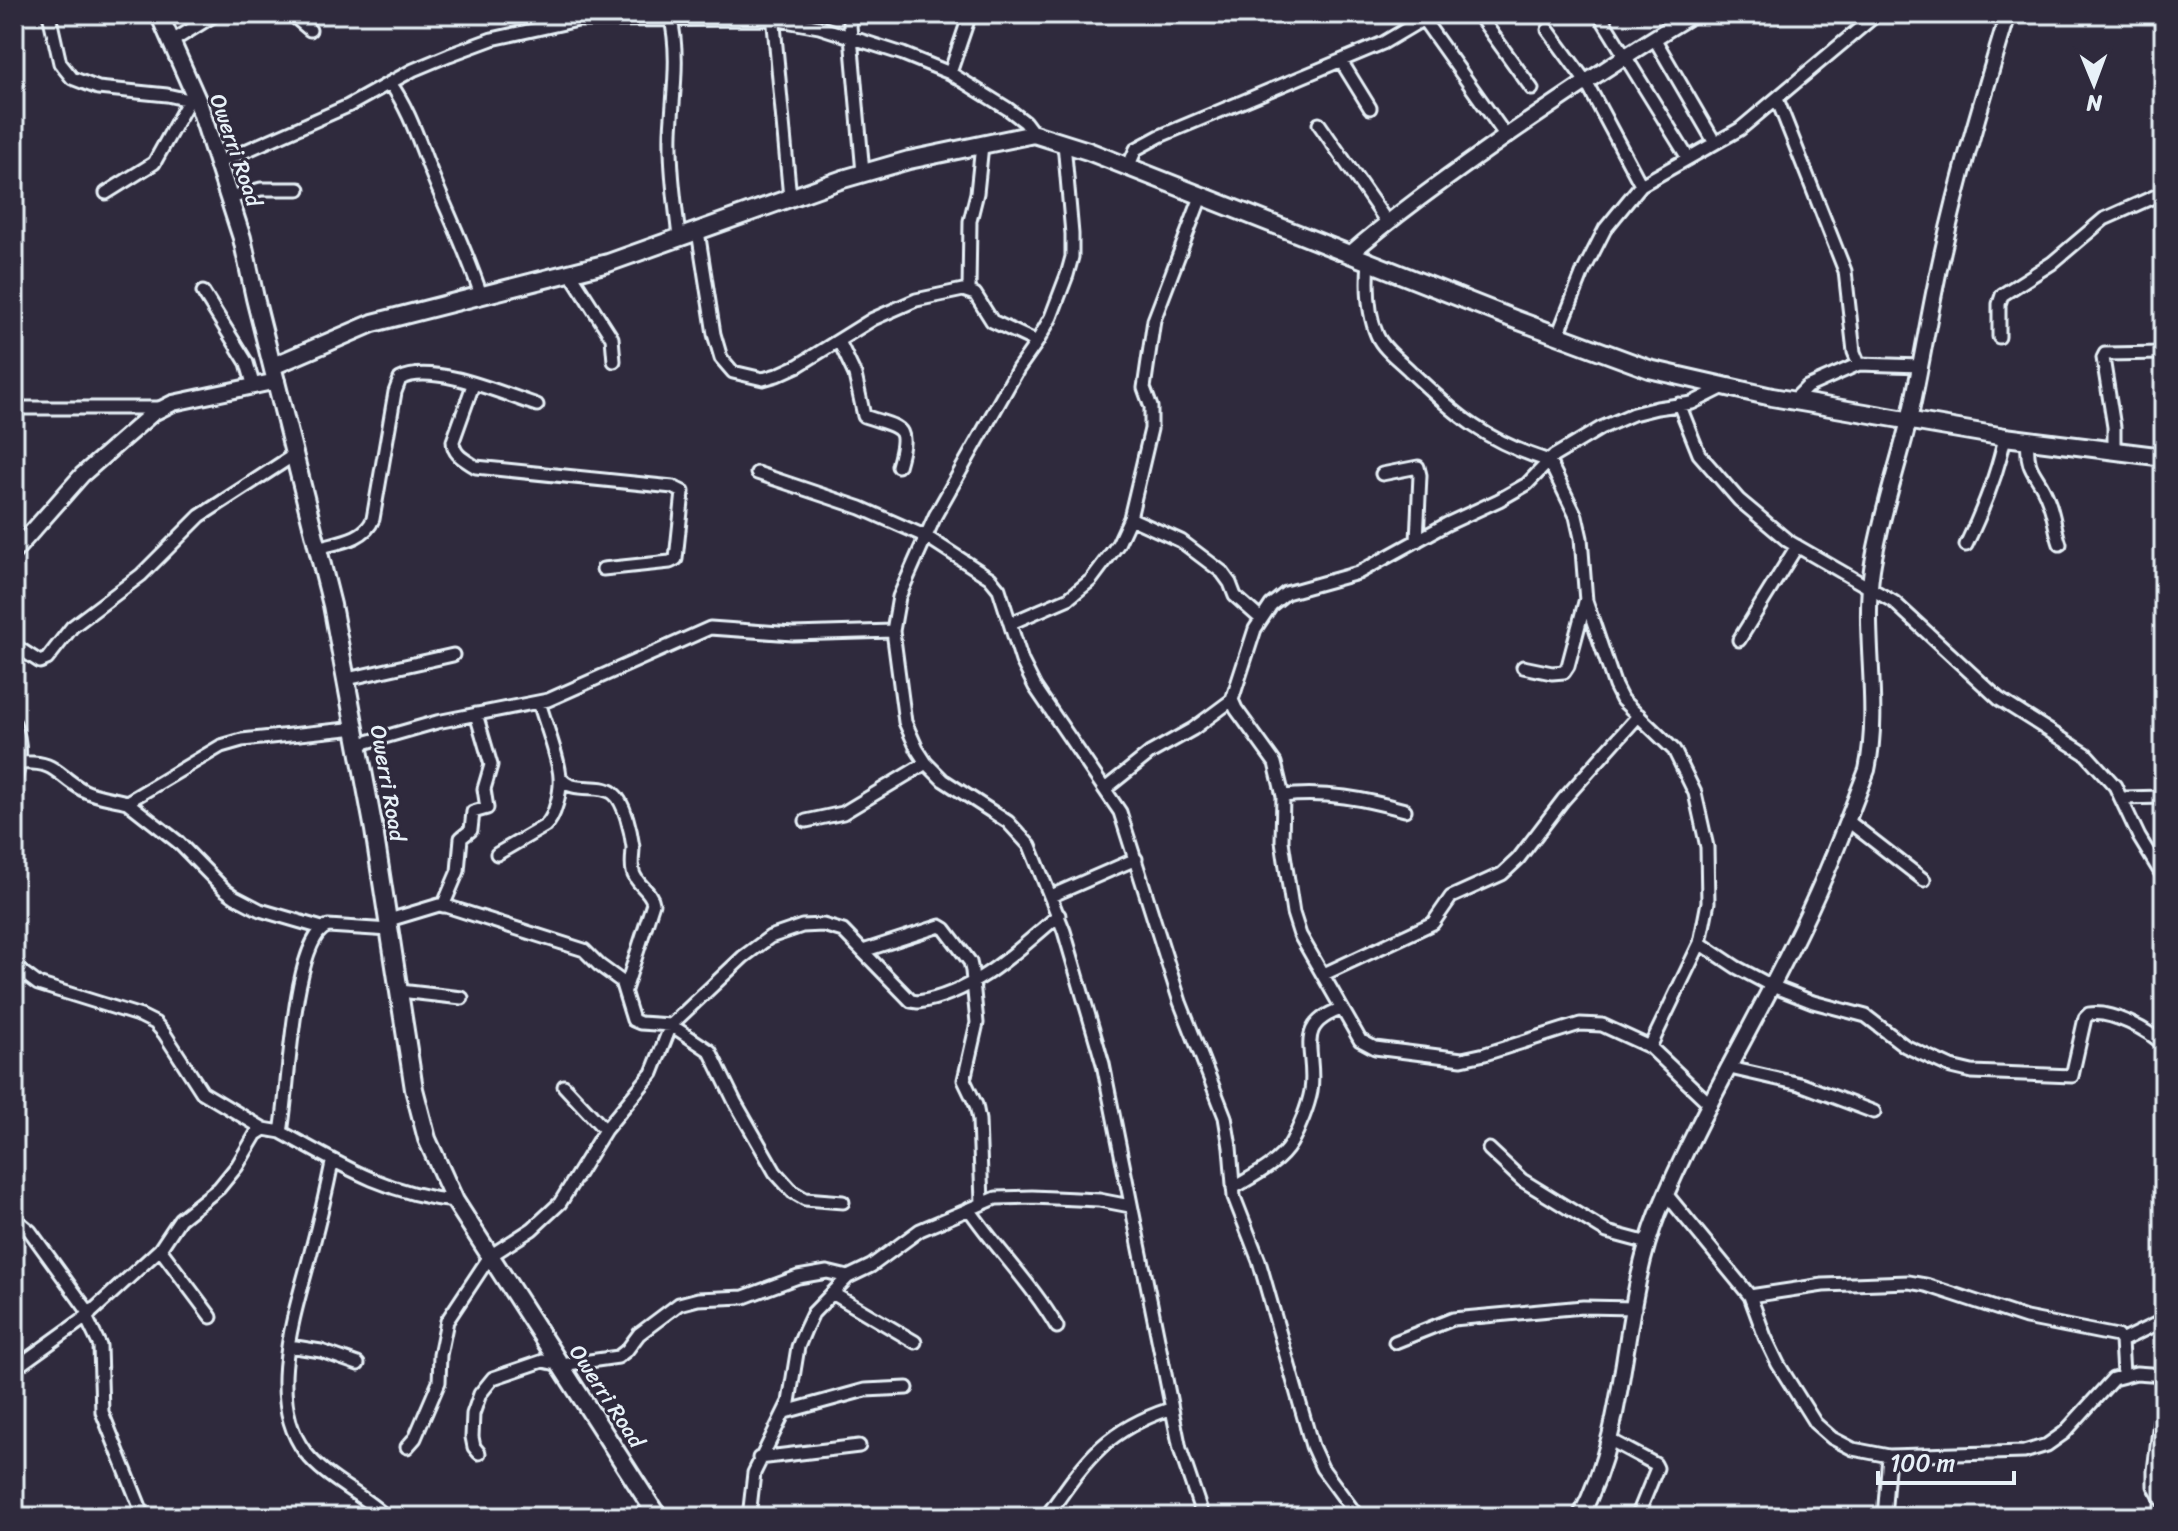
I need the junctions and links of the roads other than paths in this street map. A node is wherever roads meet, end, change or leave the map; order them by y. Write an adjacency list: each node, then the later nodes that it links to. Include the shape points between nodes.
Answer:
1 (49, 14): 27 (street, via 60,63 72,78 98,88)
2 (159, 14): 19 (main road, Owerri Road)
3 (216, 14): 19 (street)
4 (291, 14): 15 (street)
5 (849, 14): 17 (street)
6 (970, 14): 22 (street)
7 (1478, 14): 25 (street)
8 (1599, 14): 20 (street)
9 (1693, 14): 18 (street)
10 (1877, 14): 26 (street)
11 (2008, 14): 62 (street, via 1972,133)
12 (671, 16): 13 (street); 24 (street, via 578,20 492,39); 48 (street, via 676,74 671,169)
13 (773, 16): 17 (street); 45 (street)
14 (1428, 17): 21 (street); 31 (street)
15 (310, 30)
16 (1548, 30): 23 (street)
17 (852, 38): 22 (street); 38 (street)
18 (1654, 38): 20 (street); 33 (street)
19 (171, 42): 27 (main road, Owerri Road)
20 (1625, 56): 23 (street); 35 (street)
21 (1341, 61): 28 (street); 37 (street, via 1160,136 1136,149)
22 (950, 73): 30 (street, via 1008,109)
23 (1586, 82): 31 (street); 39 (street)
24 (390, 83): 36 (street); 54 (street, via 409,114)
25 (1532, 89)
26 (1777, 99): 33 (street); 61 (street, via 1845,271)
27 (193, 101): 36 (main road, Owerri Road); 41 (street, via 154,163)
28 (1370, 108)
29 (1319, 124): 46 (street)
30 (1034, 134): 32 (main road); 34 (main road)
31 (1506, 136): 46 (street)
32 (1064, 143): 37 (main road); 58 (street, via 1072,257)
33 (1715, 143): 35 (street)
34 (982, 145): 38 (main road); 52 (street, via 970,221)
35 (1688, 158): 39 (street)
36 (218, 163): 44 (main road, Owerri Road)
37 (1128, 167): 43 (main road)
38 (863, 173): 45 (main road)
39 (1641, 185): 55 (street, via 1605,229)
40 (299, 189): 44 (street, via 261,189)
41 (106, 193)
42 (2164, 195): 56 (street, via 2104,219 2052,263 2002,295)
43 (1201, 197): 49 (main road); 82 (street, via 1154,320 1144,388 1151,429)
44 (230, 198): 63 (main road, Owerri Road)
45 (790, 198): 47 (main road)
46 (1387, 222): 49 (street)
47 (698, 231): 48 (main road); 57 (street, via 714,334 721,358 733,372 763,379)
48 (679, 237): 51 (main road)
49 (1350, 254): 50 (main road)
50 (1369, 261): 55 (main road); 78 (street, via 1367,289 1382,345 1487,437)
51 (571, 274): 54 (main road); 60 (street, via 612,338)
52 (969, 291): 57 (street, via 916,300); 58 (street, via 992,321)
53 (203, 292): 65 (street, via 247,363)
54 (481, 295): 63 (main road, via 373,323)
55 (1558, 335): 66 (main road, via 1633,365)
56 (1999, 337)
57 (839, 341): 79 (street, via 855,375 864,416 904,434)
58 (1037, 342): 83 (street, via 948,489)
59 (2164, 353): 75 (street, via 2105,354)
60 (614, 361)
61 (1859, 364): 62 (street); 67 (street, via 1807,387)
62 (1921, 366): 72 (street)
63 (275, 373): 65 (street); 76 (main road, Owerri Road)
64 (473, 385): 69 (street); 88 (street, via 442,375 400,379 369,529); 90 (street, via 453,448 476,467 683,492 676,559)
65 (254, 387): 71 (street)
66 (1724, 387): 67 (main road); 68 (street)
67 (1794, 400): 72 (main road)
68 (1679, 404): 78 (street, via 1633,414); 87 (street, via 1707,465 1739,500)
69 (537, 405)
70 (14, 408): 71 (street)
71 (161, 408): 89 (street, via 82,475)
72 (1909, 419): 73 (main road); 91 (street)
73 (2005, 437): 74 (main road); 86 (street, via 1986,502)
74 (2028, 440): 75 (main road); 85 (street, via 2029,468 2048,497)
75 (2114, 451): 77 (main road)
76 (294, 455): 88 (main road, Owerri Road); 97 (street, via 200,516 141,575 72,627 47,659 33,660)
77 (2164, 457)
78 (1549, 461): 84 (street, via 1517,490); 92 (street, via 1576,516)
79 (898, 466)
80 (757, 473): 83 (street)
81 (1382, 474): 84 (street, via 1418,467)
82 (1130, 518): 93 (street, via 1181,541 1222,572 1235,596); 94 (street, via 1091,580 1069,598)
83 (927, 537): 94 (street, via 990,578); 95 (street, via 899,597)
84 (1417, 541): 93 (street, via 1358,573 1286,593)
85 (2060, 544)
86 (1966, 545)
87 (1797, 546): 91 (street); 96 (street)
88 (317, 548): 100 (main road, Owerri Road)
89 (14, 552)
90 (603, 569)
91 (1870, 587): 114 (street, via 1905,610 1999,699 2086,754); 118 (street, via 1871,752)
92 (1586, 601): 99 (street, via 1564,672); 104 (street, via 1615,686)
93 (1261, 619): 101 (street)
94 (1011, 623): 111 (street, via 1035,687)
95 (893, 631): 102 (street, via 793,634 710,628); 108 (street, via 905,722)
96 (1739, 640)
97 (14, 645)
98 (453, 655): 100 (street)
99 (1523, 667)
100 (347, 679): 106 (main road, Owerri Road)
101 (1232, 700): 111 (street); 112 (street, via 1275,763)
102 (539, 702): 103 (street); 109 (street)
103 (476, 714): 106 (street); 124 (street, via 491,765 484,789 487,808 473,812 471,830 461,838 455,880)
104 (1639, 715): 128 (street, via 1674,750 1695,793 1707,847 1708,902); 131 (street, via 1502,874 1451,897 1433,923)
105 (14, 723): 107 (street)
106 (358, 736): 115 (street, via 242,740 221,746); 126 (main road, Owerri Road)
107 (20, 763): 110 (street); 115 (street, via 53,766 92,794)
108 (926, 763): 117 (street, via 843,813); 123 (street, via 1008,822 1030,846)
109 (560, 777): 119 (street, via 551,821); 134 (street, via 570,786 614,794 633,844 633,872 652,896)
110 (14, 783)
111 (1105, 789): 120 (street, via 1120,812)
112 (1283, 796): 116 (street, via 1353,797); 131 (street, via 1282,841 1293,913)
113 (2164, 797): 114 (street)
114 (2123, 798): 121 (street)
115 (127, 802): 127 (street, via 235,897)
116 (1405, 810)
117 (806, 821)
118 (1848, 821): 122 (street); 133 (street)
119 (497, 854)
120 (1136, 859): 123 (street); 150 (street, via 1180,1002 1225,1117)
121 (2164, 878)
122 (1924, 880)
123 (1051, 896): 125 (street)
124 (443, 906): 126 (street); 134 (street, via 584,950)
125 (1059, 915): 132 (street); 155 (street, via 1103,1064)
126 (389, 925): 127 (street); 135 (main road, Owerri Road)
127 (322, 928): 147 (street, via 307,953 299,986)
128 (1700, 943): 133 (street); 140 (street)
129 (863, 951): 132 (street, via 911,1001 928,1001); 132 (street, via 940,926 970,962); 138 (street, via 834,927 786,930 743,957)
130 (14, 966): 145 (street, via 38,984 155,1023 202,1092)
131 (1324, 974): 137 (street)
132 (974, 983): 154 (street, via 977,1023 964,1080 979,1120)
133 (1772, 986): 139 (street, via 1858,1013 1905,1046 1972,1072 2072,1076 2085,1018 2096,1013 2123,1019); 141 (street)
134 (625, 990): 138 (street, via 633,1020)
135 (400, 991): 136 (street); 152 (main road, Owerri Road, via 420,1116)
136 (462, 998)
137 (1341, 1009): 140 (street, via 1367,1046 1447,1059 1485,1054 1580,1024 1602,1025); 150 (street, via 1313,1026 1311,1091 1291,1144 1278,1159)
138 (671, 1025): 146 (street, via 652,1073); 153 (street, via 710,1051 775,1172 793,1192 814,1201)
139 (2164, 1046)
140 (1650, 1047): 143 (street)
141 (1730, 1068): 143 (street); 144 (street, via 1800,1084)
142 (564, 1086): 146 (street)
143 (1711, 1105): 151 (street)
144 (1874, 1112)
145 (264, 1129): 147 (street); 159 (street, via 219,1188 180,1219)
146 (605, 1130): 160 (street, via 560,1203)
147 (281, 1132): 149 (street)
148 (1489, 1149): 158 (street, via 1522,1180 1607,1232)
149 (332, 1163): 152 (street, via 413,1195); 172 (street)
150 (1233, 1188): 195 (street, via 1312,1446)
151 (1667, 1195): 158 (street); 163 (street)
152 (455, 1201): 160 (main road, Owerri Road)
153 (843, 1202)
154 (982, 1203): 155 (street, via 1032,1197); 156 (street)
155 (1130, 1206): 180 (street)
156 (969, 1209): 161 (street, via 911,1235); 168 (street)
157 (14, 1222): 165 (street, via 30,1231)
158 (1648, 1243): 164 (street)
159 (160, 1249): 165 (street); 166 (street)
160 (490, 1256): 174 (main road, Owerri Road); 184 (street, via 447,1321 439,1382)
161 (848, 1277): 162 (street); 174 (street, via 827,1272 744,1297 679,1304 618,1357)
162 (832, 1293): 170 (street); 181 (street, via 813,1313 798,1347)
163 (1750, 1296): 169 (street, via 1823,1285 1909,1282); 186 (street, via 1778,1364 1815,1423 1853,1449)
164 (1635, 1308): 171 (street, via 1583,1307 1453,1319); 182 (street)
165 (88, 1316): 175 (street); 189 (street, via 100,1346 102,1412)
166 (211, 1317)
167 (2164, 1320): 169 (street)
168 (1057, 1327)
169 (2121, 1341): 176 (street)
170 (915, 1342)
171 (1395, 1342)
172 (289, 1346): 173 (street); 190 (street, via 287,1409 298,1440 318,1467)
173 (358, 1364)
174 (561, 1365): 185 (street, via 543,1361 493,1378 473,1414 472,1437); 191 (main road, Owerri Road)
175 (14, 1369)
176 (2123, 1374): 177 (street); 186 (street, via 2102,1388 2047,1445 2024,1452)
177 (2164, 1375)
178 (907, 1388): 181 (street, via 865,1390)
179 (2164, 1388): 188 (street, via 2154,1471 2154,1486)
180 (1170, 1409): 193 (street, via 1120,1431 1086,1459); 194 (street)
181 (785, 1412): 187 (street)
182 (1610, 1440): 196 (street); 197 (street, via 1657,1468)
183 (859, 1446): 187 (street)
184 (407, 1447)
185 (479, 1453)
186 (1889, 1456): 198 (street)
187 (759, 1458): 192 (street)
188 (2164, 1503)
189 (144, 1517)
190 (386, 1517)
191 (658, 1517)
192 (749, 1517)
193 (1046, 1517)
194 (1203, 1517)
195 (1358, 1517)
196 (1580, 1517)
197 (1637, 1517)
198 (1884, 1517)

